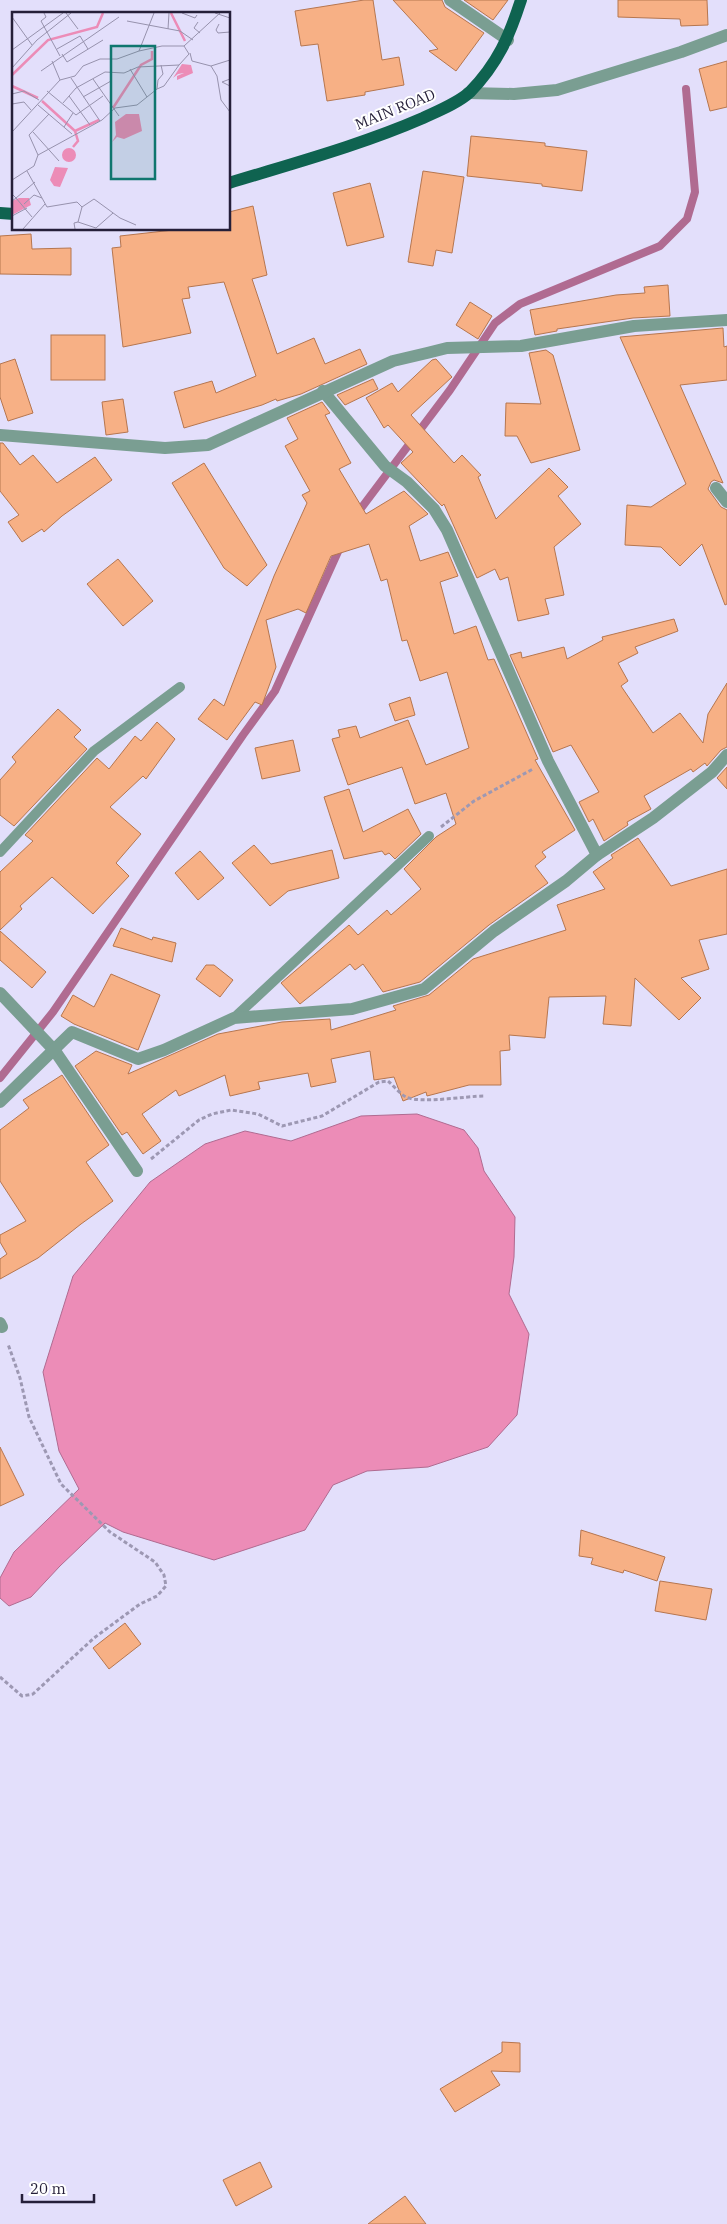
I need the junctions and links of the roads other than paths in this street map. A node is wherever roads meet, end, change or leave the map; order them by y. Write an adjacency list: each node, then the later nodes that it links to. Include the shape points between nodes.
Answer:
1 (450, 0): 4 (street)
2 (521, 0): 4 (main road, MAIN ROAD)
3 (727, 35): 5 (street, via 557,90)
4 (508, 40): 5 (main road, MAIN ROAD)
5 (468, 94): 6 (main road, MAIN ROAD, via 388,133)
6 (230, 183)
7 (727, 320): 8 (street, via 634,326 522,346 448,348 393,361)
8 (323, 392): 9 (street, via 208,445 165,448); 16 (street, via 385,466 434,509 447,530 548,761)
9 (0, 435)
10 (716, 488): 11 (street)
11 (727, 502)
12 (180, 688): 15 (lane, via 94,751)
13 (727, 755): 16 (street, via 712,772 653,818)
14 (428, 836): 18 (lane)
15 (0, 852)
16 (597, 854): 18 (street, via 566,881 494,931 424,990 352,1009)
17 (0, 993): 19 (street)
18 (234, 1018): 19 (street, via 164,1050 138,1058 72,1032)
19 (55, 1051): 20 (street); 21 (street)
20 (0, 1102)
21 (137, 1171)

